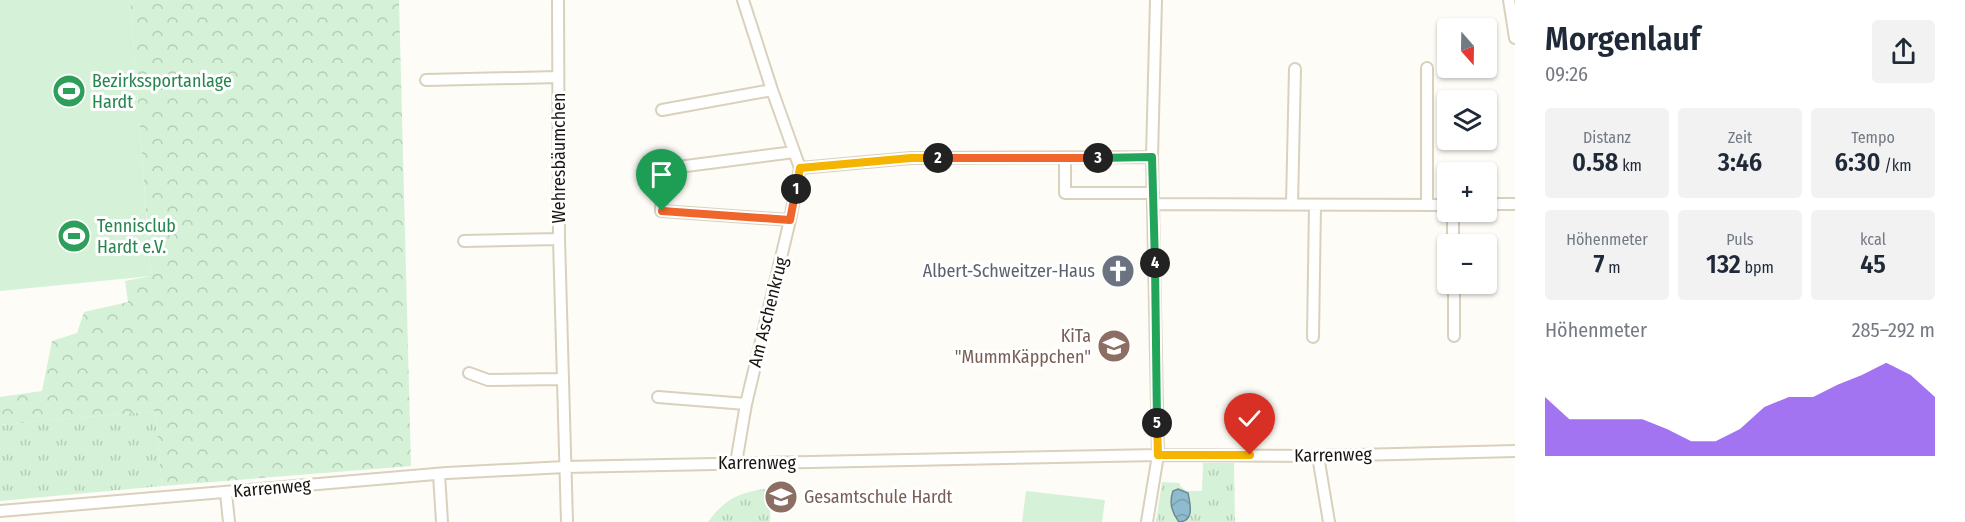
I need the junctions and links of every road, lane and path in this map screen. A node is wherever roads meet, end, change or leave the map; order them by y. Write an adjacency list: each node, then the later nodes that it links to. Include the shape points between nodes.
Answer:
1 (558, 0): 8 (street, Wehresbäumchen)
2 (743, 0): 10 (street)
3 (1156, 0): 13 (street)
4 (1509, 0): 5 (street)
5 (1515, 38)
6 (1427, 68): 18 (street)
7 (1295, 69): 17 (street)
8 (558, 77): 9 (street, Wehresbäumchen); 24 (street, Wehresbäumchen)
9 (426, 80)
10 (771, 90): 11 (street); 12 (street)
11 (662, 110)
12 (794, 152): 15 (street); 23 (street, via 663,169 662,211)
13 (1152, 157): 14 (street); 16 (street)
14 (1065, 158): 15 (street, via 911,158); 16 (street, via 1065,193)
15 (800, 168): 23 (street, Am Aschenkrug)
16 (1154, 199): 17 (street); 34 (street)
17 (1292, 204): 22 (street)
18 (1427, 204): 19 (street); 22 (street)
19 (1437, 204)
20 (1497, 204): 21 (street)
21 (1515, 204)
22 (1315, 205): 28 (street)
23 (790, 220): 32 (street, Am Aschenkrug)
24 (559, 239): 25 (street, Wehresbäumchen); 30 (street, Wehresbäumchen)
25 (464, 241)
26 (1454, 294): 27 (street)
27 (1454, 336)
28 (1313, 337)
29 (470, 373): 30 (street, via 488,380)
30 (562, 379): 37 (street, Wehresbäumchen)
31 (658, 397): 32 (street)
32 (746, 404): 36 (street, Am Aschenkrug)
33 (1515, 451): 35 (street, Karrenweg)
34 (1158, 455): 35 (street, Karrenweg); 36 (street, Karrenweg); 44 (street)
35 (1318, 456): 45 (street)
36 (736, 463): 37 (street, Karrenweg)
37 (565, 467): 38 (street, Karrenweg); 43 (street, Wehresbäumchen)
38 (439, 474): 39 (street, Karrenweg); 42 (street)
39 (226, 493): 40 (street, Karrenweg); 41 (street)
40 (0, 511)
41 (229, 522)
42 (442, 522)
43 (567, 522)
44 (1147, 522)
45 (1329, 522)

